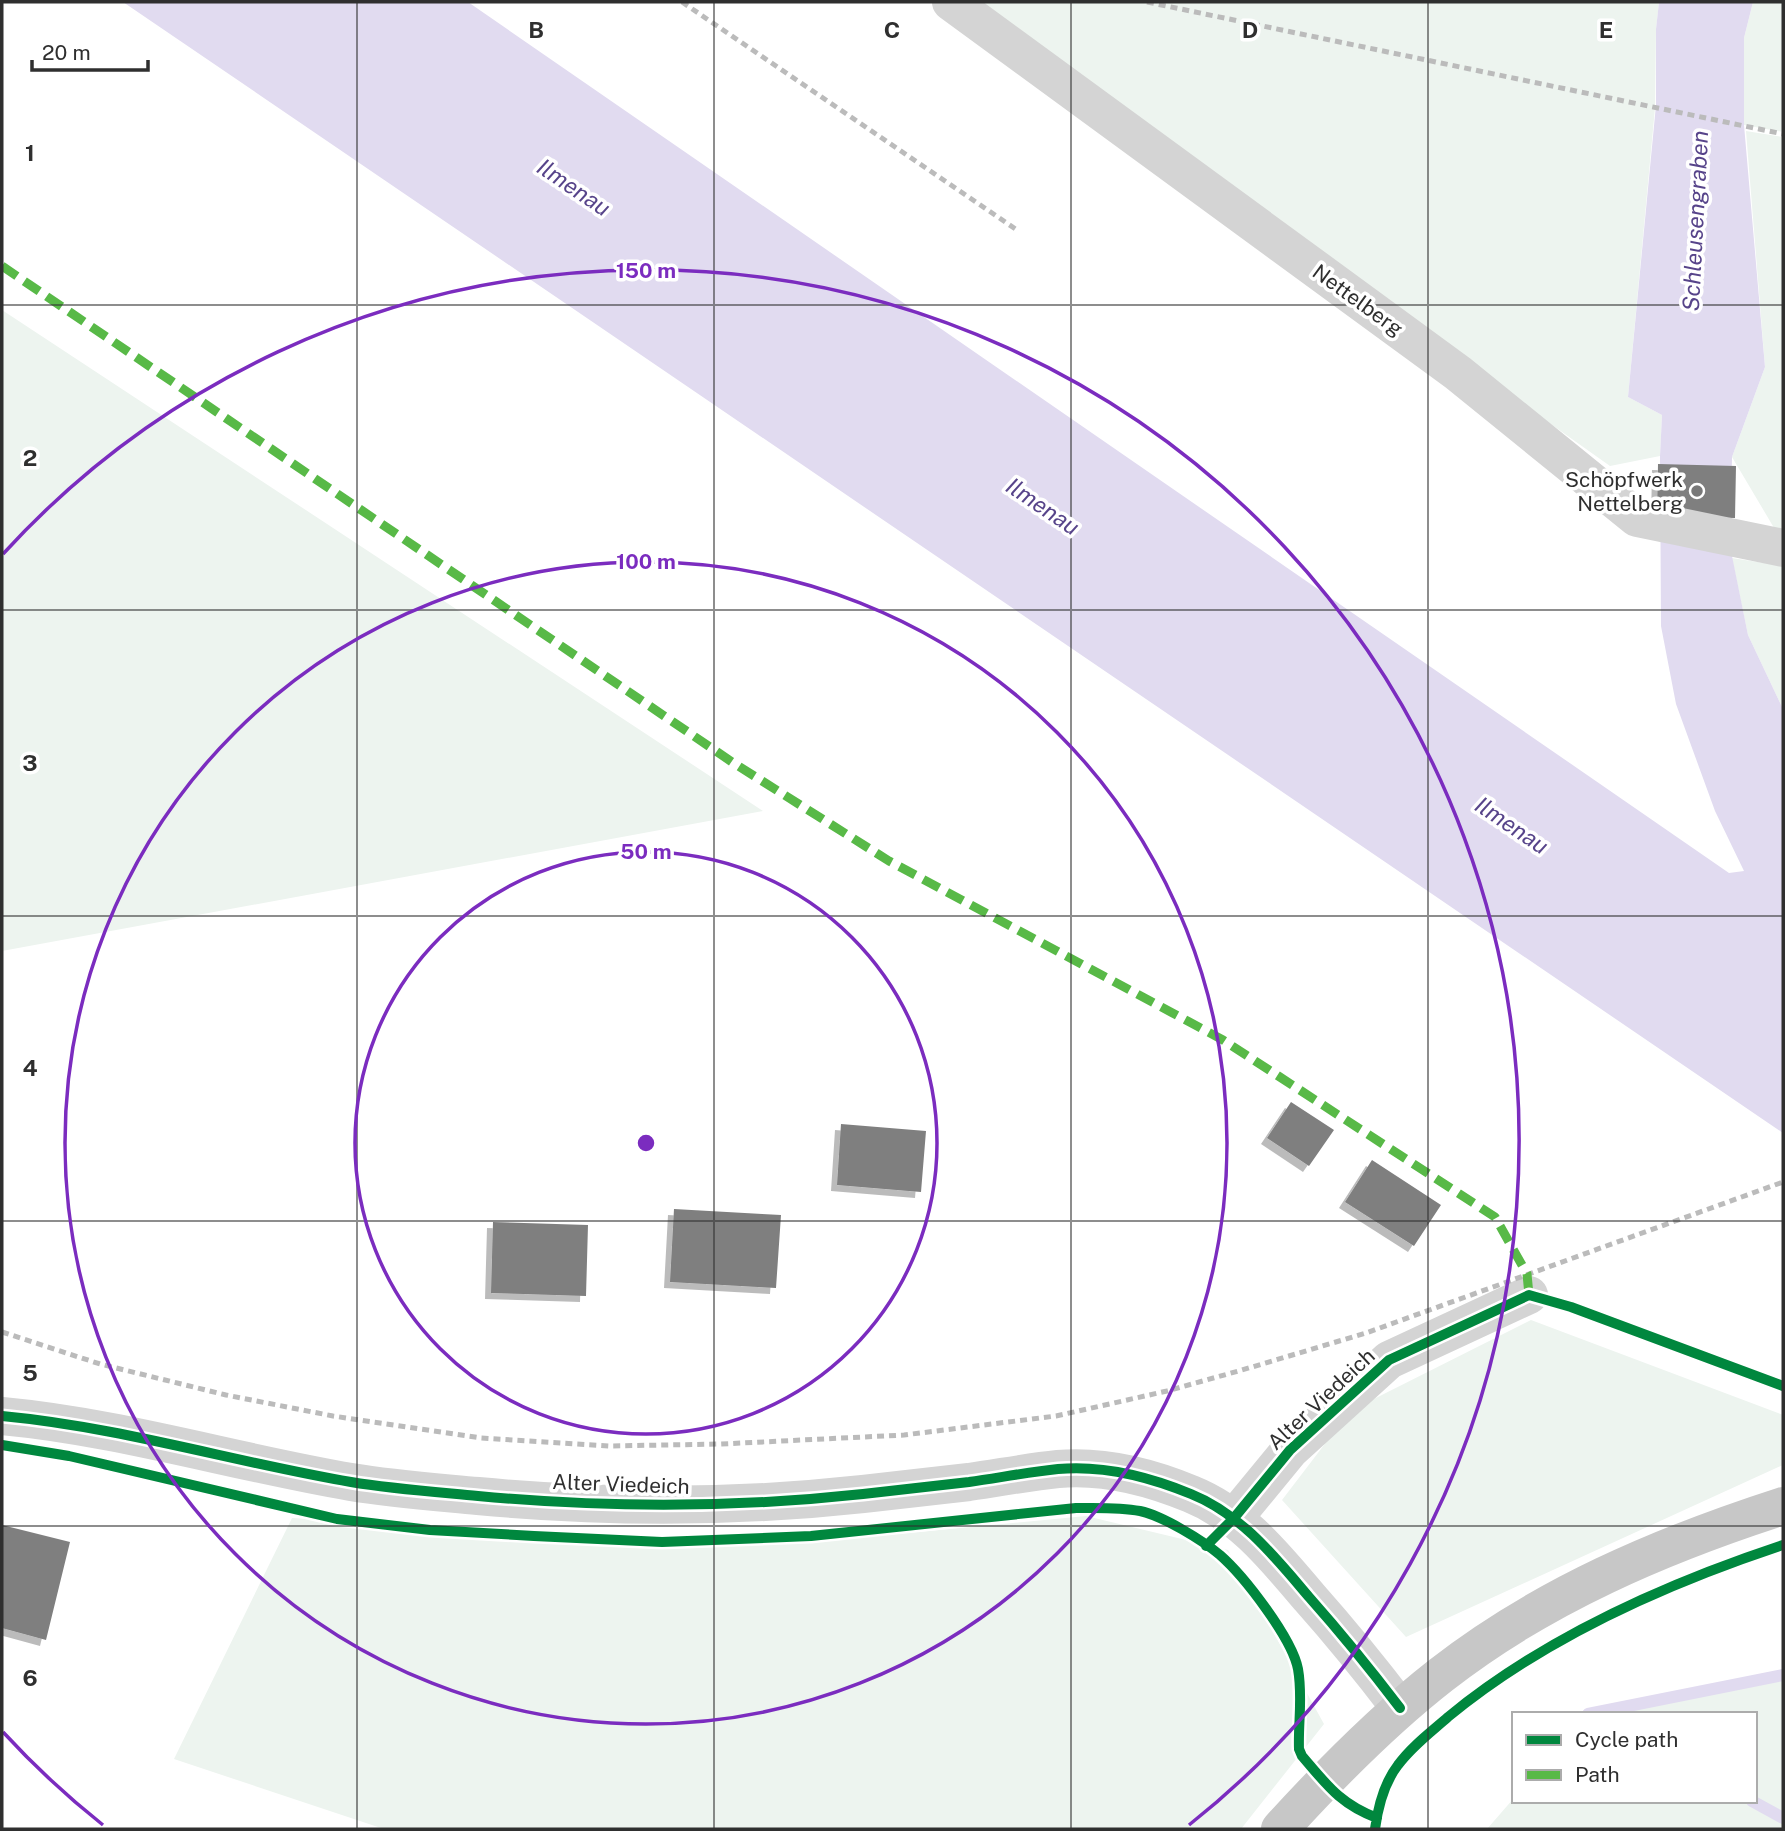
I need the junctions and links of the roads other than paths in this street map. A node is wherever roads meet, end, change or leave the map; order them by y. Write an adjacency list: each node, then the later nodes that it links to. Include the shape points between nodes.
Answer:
1 (951, 2): 2 (street, Nettelberg, via 1458,373 1637,519)
2 (1783, 548)
3 (1529, 1295): 6 (street, Alter Viedeich, via 1389,1360 1290,1450)
4 (2, 1416): 6 (street, Alter Viedeich, via 75,1424 357,1483 519,1500 598,1505 763,1503 1090,1469 1139,1476 1182,1490)
5 (1783, 1506): 7 (main road, via 1709,1530 1567,1595 1464,1659)
6 (1234, 1518): 7 (street, Alter Viedeich, via 1270,1550)
7 (1400, 1708): 8 (main road)
8 (1280, 1829)

